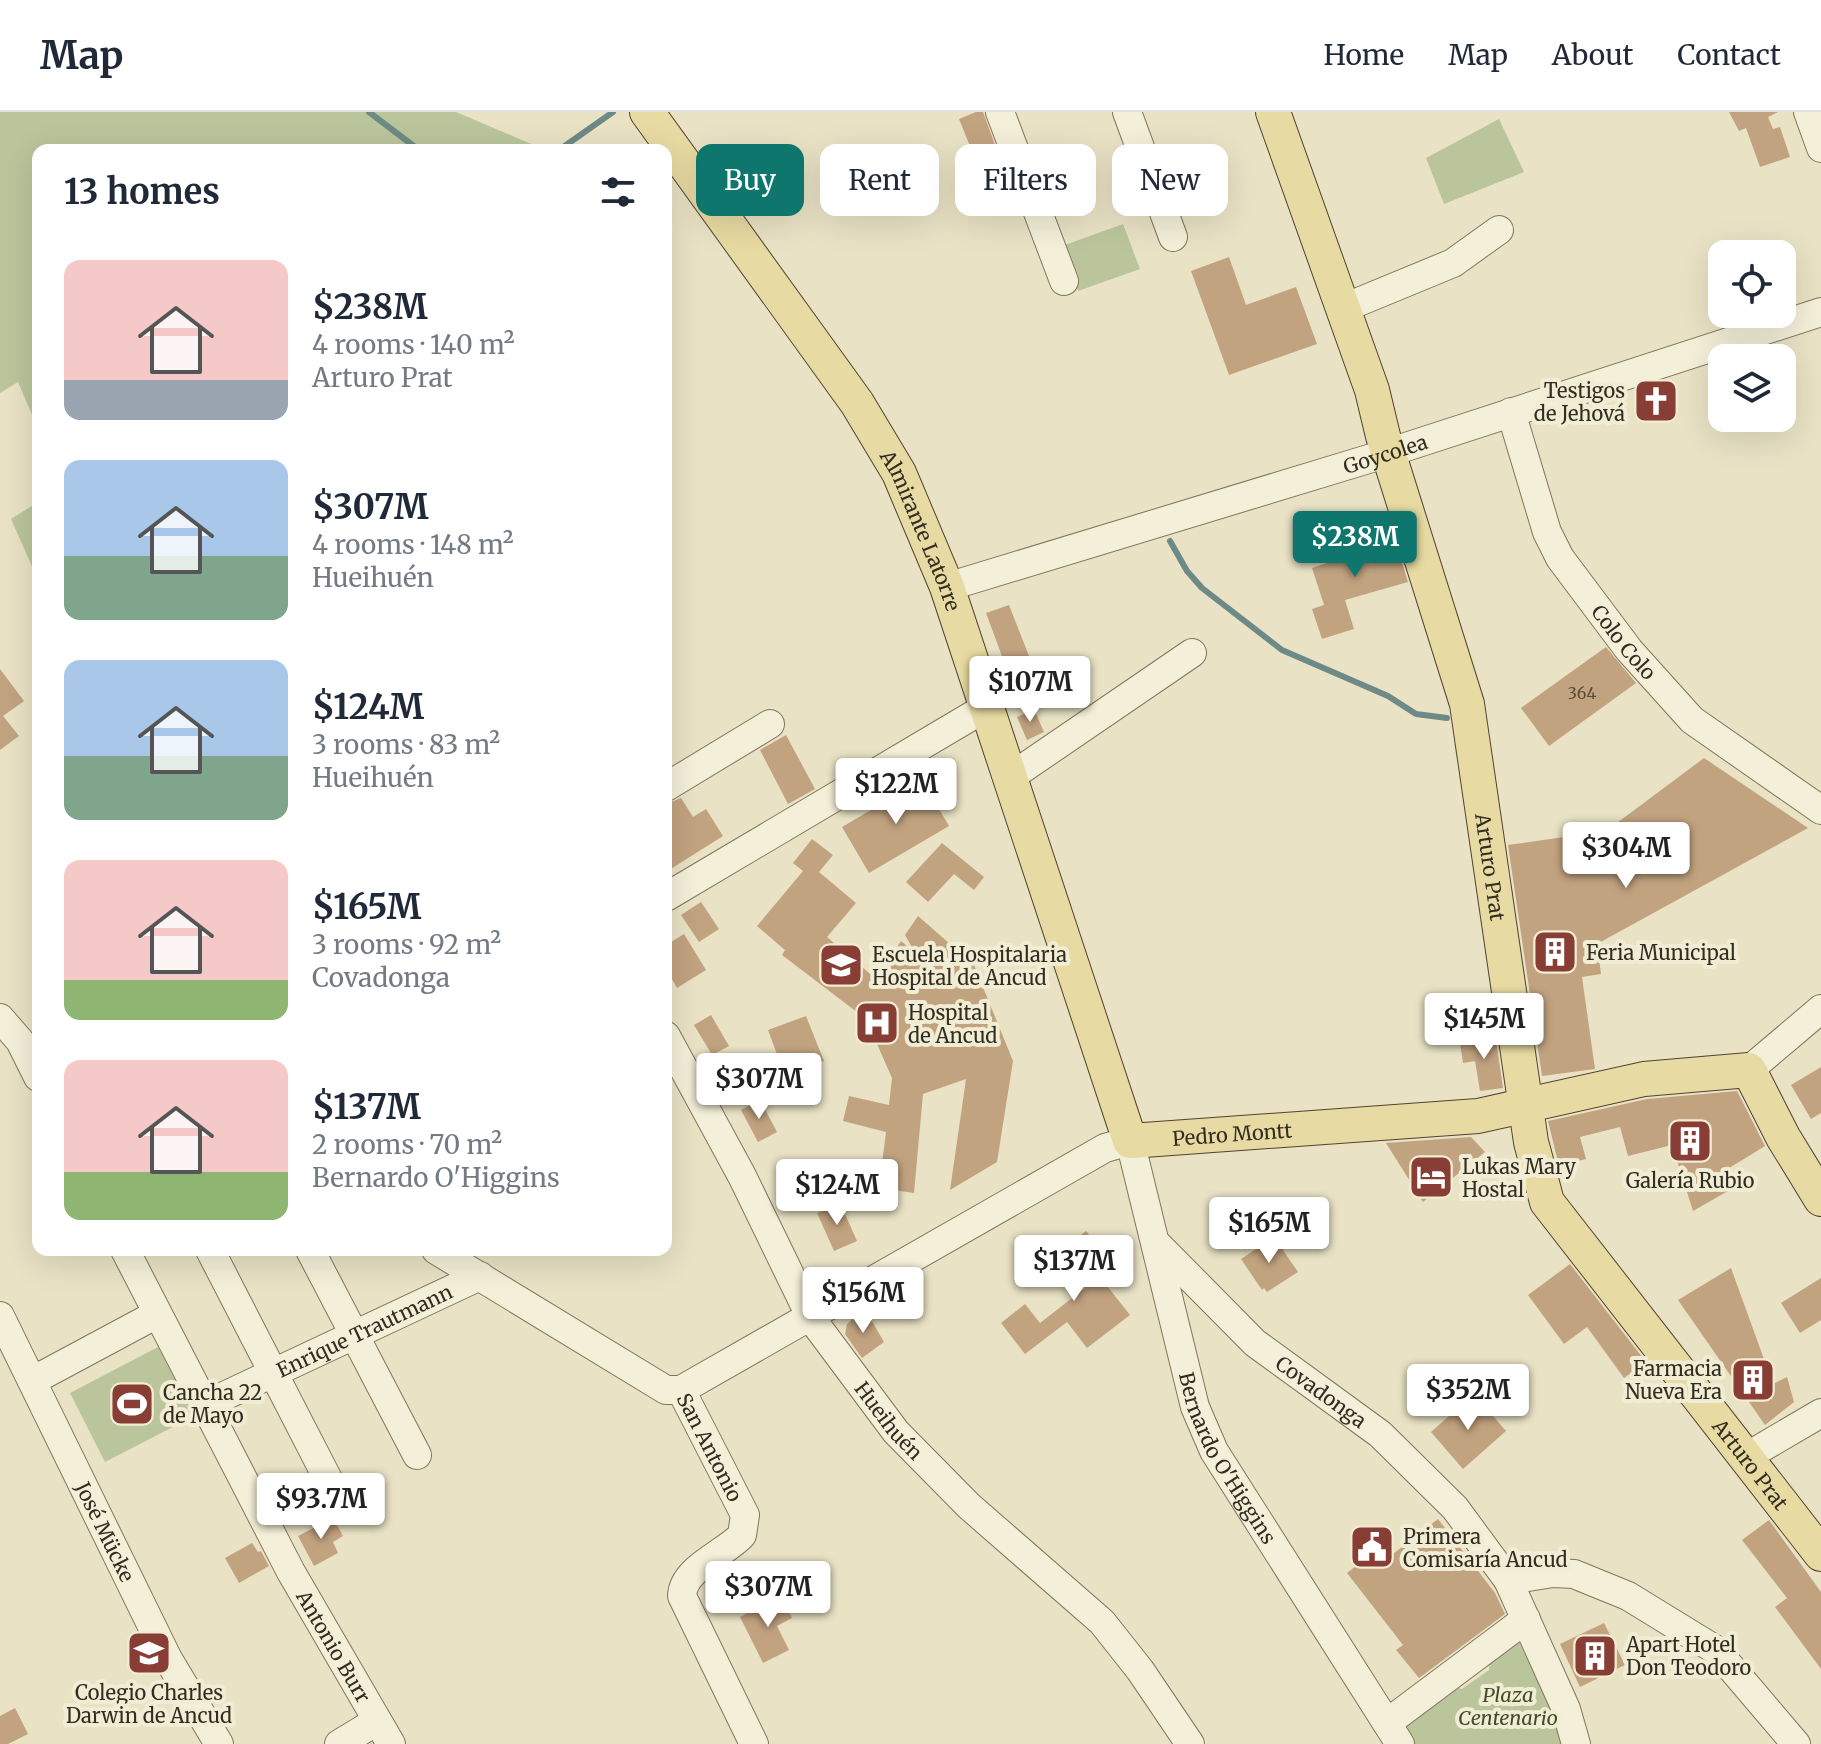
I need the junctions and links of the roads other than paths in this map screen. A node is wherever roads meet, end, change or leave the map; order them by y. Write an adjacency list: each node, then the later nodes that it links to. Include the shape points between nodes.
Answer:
1 (647, 112): 6 (main road, Almirante Latorre)
2 (1000, 112): 11 (street)
3 (1127, 112): 10 (street)
4 (1273, 112): 12 (main road, Arturo Prat)
5 (1808, 112): 8 (street)
6 (670, 144)
7 (672, 147): 16 (main road, Almirante Latorre, via 857,403 899,473)
8 (1821, 148)
9 (1499, 230): 12 (street, via 1453,263)
10 (1173, 237)
11 (1064, 281)
12 (1344, 308): 15 (main road, Arturo Prat)
13 (1821, 312): 14 (street, Goycolea)
14 (1511, 412): 15 (street, Goycolea); 22 (street, Colo Colo, via 1553,545 1629,650 1692,720)
15 (1389, 451): 16 (street, Goycolea); 30 (main road, Arturo Prat, via 1467,704)
16 (947, 587): 18 (main road, Almirante Latorre)
17 (1192, 653): 20 (street)
18 (985, 708): 20 (main road, Almirante Latorre); 23 (street)
19 (770, 724): 21 (street)
20 (1009, 778): 31 (main road, Almirante Latorre)
21 (672, 783)
22 (1821, 810)
23 (672, 893)
24 (1821, 1009): 29 (street)
25 (0, 1018): 27 (street)
26 (672, 1047): 41 (street, Hueihuén)
27 (19, 1049): 28 (street)
28 (32, 1068)
29 (1749, 1070): 30 (main road, Pedro Montt, via 1644,1079); 32 (main road)
30 (1511, 1108): 31 (main road, Pedro Montt); 49 (main road, Arturo Prat, via 1547,1202)
31 (1130, 1141): 33 (street, Bernardo O'Higgins); 41 (street, Pedro Montt, via 1105,1148)
32 (1821, 1199)
33 (1158, 1245): 52 (street, Covadonga, via 1255,1343 1380,1434 1455,1508); 55 (street, Bernardo O'Higgins, via 1195,1407 1214,1451)
34 (128, 1256): 39 (street, Antonio Burr)
35 (213, 1256): 43 (street)
36 (313, 1256): 42 (street)
37 (446, 1256): 38 (street, San Antonio)
38 (480, 1276): 42 (street, Enrique Trautmann); 45 (street, San Antonio, via 666,1390)
39 (157, 1314): 44 (street); 46 (street, Antonio Burr)
40 (0, 1316): 44 (street, José Mücke)
41 (811, 1318): 45 (street, Pedro Montt); 59 (street, Hueihuén, via 896,1432 969,1506 1102,1622)
42 (354, 1335): 43 (street, Enrique Trautmann); 48 (street)
43 (273, 1373): 46 (street, Enrique Trautmann); 50 (street)
44 (32, 1381): 56 (street, José Mücke, via 168,1659)
45 (681, 1390): 58 (street, San Antonio, via 745,1515 742,1535 690,1577 682,1596)
46 (205, 1405): 54 (street, Antonio Burr, via 291,1572)
47 (1821, 1413): 49 (street)
48 (417, 1455)
49 (1746, 1457): 51 (main road, Arturo Prat)
50 (332, 1487)
51 (1821, 1554)
52 (1508, 1580): 53 (street, Covadonga); 61 (street, via 1574,1574 1628,1596 1716,1650)
53 (1526, 1619): 55 (street); 60 (street, Covadonga)
54 (384, 1732): 57 (street)
55 (1394, 1734)
56 (219, 1744)
57 (339, 1744)
58 (754, 1744)
59 (1190, 1744)
60 (1576, 1744)
61 (1796, 1744)

